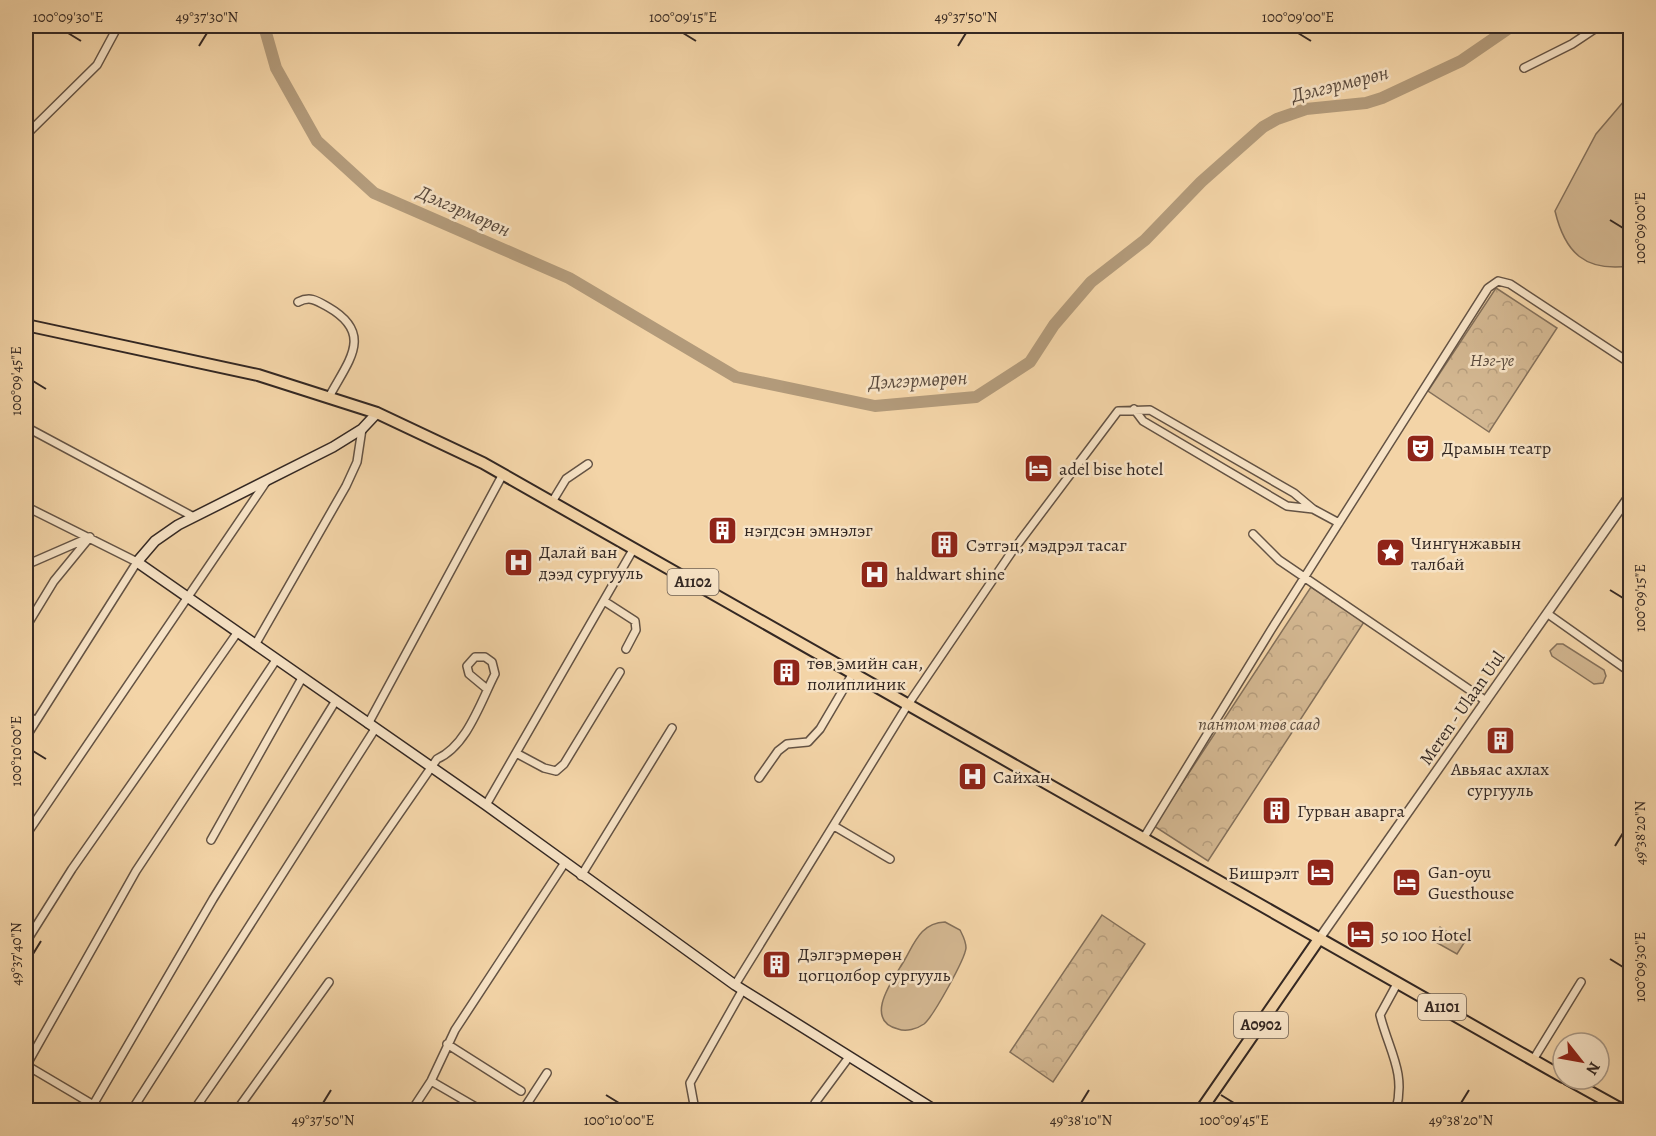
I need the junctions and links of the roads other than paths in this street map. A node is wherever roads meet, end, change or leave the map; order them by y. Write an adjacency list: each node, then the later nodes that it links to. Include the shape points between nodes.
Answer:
1 (118, 26): 4 (street, via 97,65)
2 (1599, 26): 3 (street)
3 (1524, 69)
4 (26, 135)
5 (298, 302): 8 (street, via 313,299 340,314 353,330 355,348)
6 (26, 326): 8 (main road, A1102, via 258,375)
7 (1630, 363): 21 (street, via 1510,284 1498,281 1488,288)
8 (329, 397): 10 (main road, A1102)
9 (1134, 409): 19 (street, via 1150,410 1294,493); 19 (street, via 1143,420 1287,506); 43 (street, via 1118,411 1011,553)
10 (377, 413): 12 (main road); 14 (main road, A1102)
11 (26, 427): 20 (street)
12 (362, 429): 15 (main road); 33 (street, via 357,462 346,486)
13 (588, 464): 17 (street, via 566,479)
14 (503, 474): 17 (main road, A1102); 46 (street)
15 (269, 477): 20 (main road); 28 (street)
16 (1630, 495): 30 (street, Meren - Ulaan Uul)
17 (552, 502): 24 (main road, A1102)
18 (31, 509): 23 (street)
19 (1313, 509): 21 (street)
20 (192, 516): 25 (main road, via 155,542)
21 (1339, 523): 27 (street)
22 (1253, 534): 27 (street)
23 (90, 537): 25 (street); 26 (street); 31 (street, via 54,581)
24 (634, 548): 29 (street); 38 (main road, A1102)
25 (137, 562): 28 (main road); 45 (street)
26 (26, 565)
27 (1304, 578): 41 (street); 55 (street)
28 (187, 597): 32 (main road); 54 (street)
29 (604, 602): 34 (street, via 637,625); 49 (street)
30 (1548, 614): 37 (street); 41 (street, Meren - Ulaan Uul)
31 (26, 627)
32 (237, 633): 33 (main road); 61 (street, via 72,869)
33 (255, 645): 35 (main road)
34 (626, 649)
35 (276, 660): 39 (main road); 69 (street, via 136,871)
36 (620, 672): 49 (street, via 564,765 556,771)
37 (1630, 672)
38 (853, 673): 43 (main road, A1102); 51 (street, via 820,729 808,742 787,744 778,750)
39 (302, 678): 42 (main road); 56 (street)
40 (487, 688): 40 (street, via 469,674 467,666 475,657 485,657 495,668); 50 (street, via 458,743 437,759)
41 (1486, 701): 60 (street, Meren - Ulaan Uul)
42 (335, 702): 46 (main road); 77 (street, via 213,899)
43 (907, 706): 53 (street); 55 (main road, A1102)
44 (26, 714): 45 (street)
45 (36, 721): 48 (street)
46 (371, 727): 50 (main road); 79 (street)
47 (672, 728): 59 (street)
48 (26, 736)
49 (516, 753): 52 (street)
50 (431, 769): 52 (main road); 80 (street)
51 (759, 778)
52 (486, 805): 58 (main road)
53 (834, 826): 57 (street); 65 (street)
54 (26, 836)
55 (1143, 838): 60 (main road, A1102)
56 (212, 840)
57 (890, 859)
58 (564, 864): 59 (main road); 66 (street)
59 (581, 876): 65 (main road)
60 (1319, 939): 63 (main road, A1101); 87 (main road, A0902)
61 (26, 942)
62 (329, 982): 81 (street)
63 (1398, 982): 68 (main road, A1101); 88 (street, via 1380,1015 1400,1072 1401,1094)
64 (1581, 982): 68 (street)
65 (739, 988): 67 (main road); 85 (street, via 690,1083)
66 (447, 1044): 72 (street); 73 (street)
67 (849, 1057): 76 (street); 86 (main road)
68 (1533, 1060): 70 (main road, A1101)
69 (26, 1066): 77 (street)
70 (1551, 1070)
71 (547, 1073): 84 (street)
72 (431, 1081): 82 (street); 83 (street)
73 (521, 1091)
74 (1589, 1091): 89 (main road)
75 (1630, 1097): 89 (street)
76 (815, 1103)
77 (93, 1105): 78 (street)
78 (102, 1110)
79 (132, 1110)
80 (194, 1110)
81 (237, 1110)
82 (412, 1110)
83 (481, 1110)
84 (523, 1110)
85 (695, 1110)
86 (935, 1110)
87 (1201, 1110)
88 (1396, 1110)
89 (1623, 1110)

